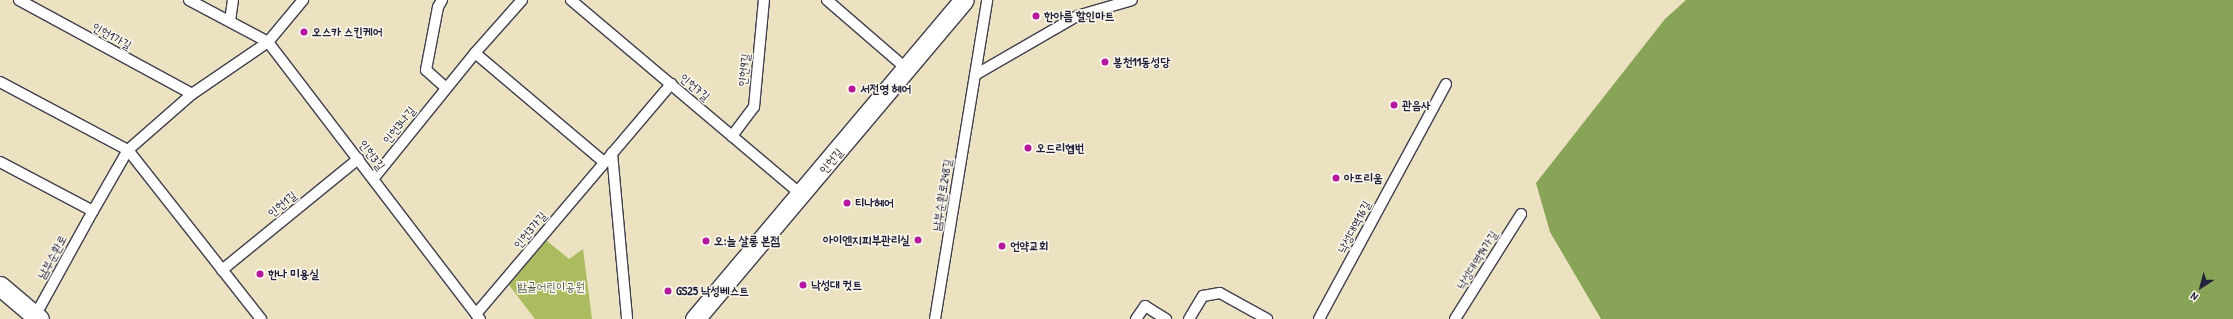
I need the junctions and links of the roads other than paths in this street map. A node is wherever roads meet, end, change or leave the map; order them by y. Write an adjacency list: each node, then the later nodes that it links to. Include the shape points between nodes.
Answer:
1 (19, 0): 22 (lane, 인헌1가길)
2 (189, 0): 13 (lane, 인헌3길)
3 (233, 0): 13 (lane)
4 (303, 0): 14 (lane)
5 (442, 0): 21 (lane, via 438,7 426,70)
6 (522, 0): 15 (lane, 인헌3나길)
7 (572, 0): 19 (lane, 인헌7길)
8 (764, 0): 23 (lane, 인헌9길, via 754,107)
9 (827, 0): 16 (lane)
10 (964, 0): 16 (street, 인헌길)
11 (987, 0): 17 (lane, 남부순환로248길)
12 (1132, 0): 17 (lane, via 1077,16)
13 (230, 21): 14 (lane, 인헌3길)
14 (268, 42): 22 (lane); 26 (lane, 인헌3길)
15 (475, 53): 21 (lane, 인헌3나길); 28 (lane)
16 (908, 70): 30 (street, 인헌길)
17 (975, 75): 40 (lane, 남부순환로248길)
18 (0, 82): 24 (lane)
19 (671, 84): 23 (lane, 인헌7길); 25 (lane, 인헌3가길)
20 (1446, 84): 45 (lane, 낙성대역16길)
21 (446, 88): 29 (lane, 인헌3나길)
22 (192, 94): 24 (lane)
23 (732, 136): 30 (lane, 인헌7길)
24 (128, 150): 31 (lane); 33 (lane)
25 (612, 153): 28 (lane, 인헌3가길); 38 (lane)
26 (358, 159): 29 (lane, 인헌3길); 33 (lane, 인헌1길)
27 (0, 162): 31 (lane)
28 (604, 162): 35 (lane, 인헌3가길)
29 (373, 179): 35 (lane, 인헌3길)
30 (802, 195): 39 (street, 인헌길)
31 (92, 211): 36 (lane, 남부순환로)
32 (1521, 214): 46 (lane, 낙성대역14가길)
33 (222, 270): 37 (lane)
34 (0, 286): 36 (street)
35 (478, 316)
36 (37, 318)
37 (261, 319)
38 (627, 319)
39 (695, 319)
40 (935, 319)
41 (1136, 319): 42 (lane, via 1145,306)
42 (1166, 319)
43 (1189, 319): 44 (lane, via 1203,296 1220,294)
44 (1266, 319)
45 (1319, 319)
46 (1455, 319)

